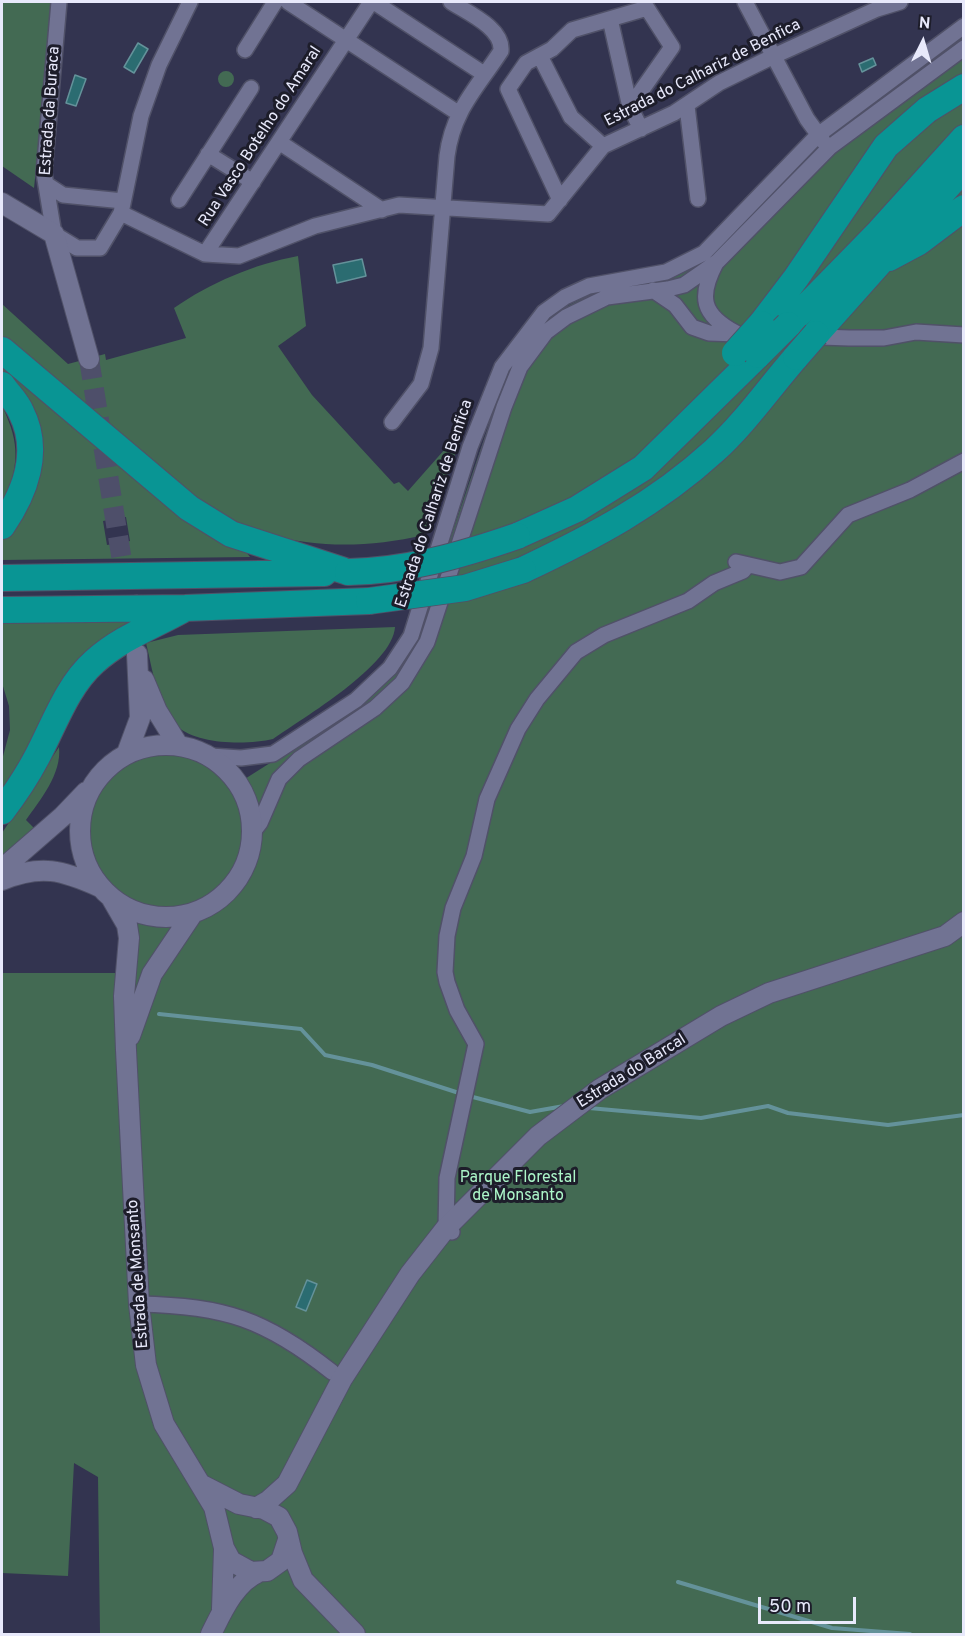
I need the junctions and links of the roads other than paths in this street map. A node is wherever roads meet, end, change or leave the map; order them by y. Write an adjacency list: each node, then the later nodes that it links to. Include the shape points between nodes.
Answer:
1 (59, 2): 31 (street, Estrada da Buraca)
2 (189, 2): 36 (street, via 159,65 141,116)
3 (275, 2): 13 (street)
4 (288, 2): 11 (street)
5 (373, 2): 11 (street, Rua Vasco Botelho do Amaral); 16 (street)
6 (451, 2): 16 (street, via 498,36 501,51)
7 (745, 2): 15 (street)
8 (900, 2): 15 (street, Estrada do Calhariz de Benfica)
9 (610, 19): 14 (street, via 572,30); 20 (street); 20 (street, via 647,8 672,46)
10 (963, 26): 23 (street, Estrada do Calhariz de Benfica)
11 (346, 40): 21 (street); 25 (street, Rua Vasco Botelho do Amaral)
12 (963, 48): 27 (street)
13 (245, 51)
14 (540, 56): 26 (street, via 571,117); 34 (street, via 526,63 508,89)
15 (774, 56): 19 (street, Estrada do Calhariz de Benfica, via 719,83); 23 (street)
16 (484, 75): 21 (street)
17 (963, 87): 47 (highway, via 927,110 886,146)
18 (251, 88): 28 (street)
19 (687, 106): 22 (street, Estrada do Calhariz de Benfica); 32 (street)
20 (630, 107): 22 (street)
21 (458, 113): 37 (street, via 449,141)
22 (641, 129): 26 (street, Estrada do Calhariz de Benfica)
23 (818, 135): 27 (street); 60 (street, Estrada do Calhariz de Benfica, via 704,254 666,272 589,286 565,297 535,321 502,367 470,447 411,636 390,668 356,700 273,754)
24 (963, 138): 41 (highway)
25 (279, 142): 30 (street, Rua Vasco Botelho do Amaral); 39 (street)
26 (603, 146): 34 (street, Estrada do Calhariz de Benfica)
27 (830, 147): 43 (street)
28 (208, 154): 30 (street); 33 (street)
29 (963, 168): 41 (highway)
30 (253, 182): 42 (street, Rua Vasco Botelho do Amaral)
31 (46, 184): 36 (street, via 63,195); 40 (street, Estrada da Buraca)
32 (698, 199)
33 (179, 200)
34 (560, 200): 37 (street, Estrada do Calhariz de Benfica, via 548,214)
35 (2, 203): 40 (street)
36 (122, 207): 40 (street, via 100,248 77,248); 42 (street)
37 (442, 208): 39 (street, via 399,205); 51 (street, via 431,348 422,384)
38 (963, 208): 44 (highway, via 919,242)
39 (382, 210): 42 (street, via 314,220 238,256)
40 (54, 234): 49 (street, Estrada da Buraca)
41 (889, 235): 44 (highway); 47 (highway, bridge, via 788,325)
42 (205, 254)
43 (717, 262): 45 (street, via 684,285); 47 (street, via 708,279 706,305 719,324)
44 (875, 265): 56 (highway, bridge, via 715,450 653,500 594,537 523,570 465,588 369,601)
45 (653, 290): 47 (street, via 675,305 692,327); 63 (street, via 607,297 588,306 546,332 532,348 504,407 427,642 402,682 375,708 299,759 279,779)
46 (963, 335): 47 (street, via 916,332 884,338)
47 (748, 342): 54 (highway, bridge, via 717,395 643,468 577,509 462,555 410,567)
48 (2, 350): 54 (highway, via 189,508 231,534)
49 (89, 358)
50 (2, 385): 53 (highway, via 21,412 30,442 28,471 17,504)
51 (392, 422)
52 (963, 462): 70 (street, via 910,490 848,514 801,567 780,572 741,564 743,571 688,601 604,635 576,652 537,699 509,746 487,799 474,856 453,908 447,936 447,982 476,1044 447,1178)
53 (2, 526)
54 (348, 572): 55 (highway)
55 (2, 578)
56 (185, 608): 57 (highway); 62 (highway, via 126,639 93,662 67,698 25,780)
57 (2, 610)
58 (178, 745): 59 (street, via 143,747); 59 (street, via 157,711 138,662 140,718); 60 (street)
59 (127, 753): 61 (street)
60 (210, 756): 63 (street, via 242,788)
61 (92, 785): 64 (street); 66 (street, via 82,807 80,841 83,857)
62 (2, 811)
63 (253, 832): 67 (street, via 247,862 231,888 220,899)
64 (2, 869)
65 (2, 880): 66 (street, via 17,874 54,870 69,873)
66 (106, 893): 67 (street, via 142,914 159,917); 69 (street, Estrada de Monsanto, via 127,925 129,938 124,996)
67 (193, 913): 69 (street, Estrada de Monsanto, via 152,974)
68 (963, 922): 70 (street, Estrada do Barcal, via 945,936 769,993 633,1067 538,1136)
69 (126, 1050): 71 (street, Estrada de Monsanto)
70 (450, 1231): 72 (street, Estrada do Barcal, via 384,1311)
71 (139, 1304): 72 (street, via 183,1305 243,1317 304,1350); 73 (street, Estrada de Monsanto, via 146,1365 164,1424)
72 (336, 1378): 74 (street, Estrada do Barcal)
73 (202, 1485): 75 (street); 77 (street, Estrada de Monsanto, via 219,1519)
74 (287, 1485): 75 (street); 76 (street, via 284,1504)
75 (254, 1508): 76 (street, via 279,1517); 77 (street, via 233,1517 226,1527)
76 (288, 1536): 78 (street, via 281,1561); 79 (street)
77 (224, 1544): 78 (street, Estrada de Monsanto, via 237,1567); 80 (street)
78 (263, 1571): 79 (street, Estrada de Monsanto); 80 (street, via 243,1582)
79 (303, 1580): 82 (street)
80 (222, 1612): 81 (street)
81 (211, 1635)
82 (355, 1635)

